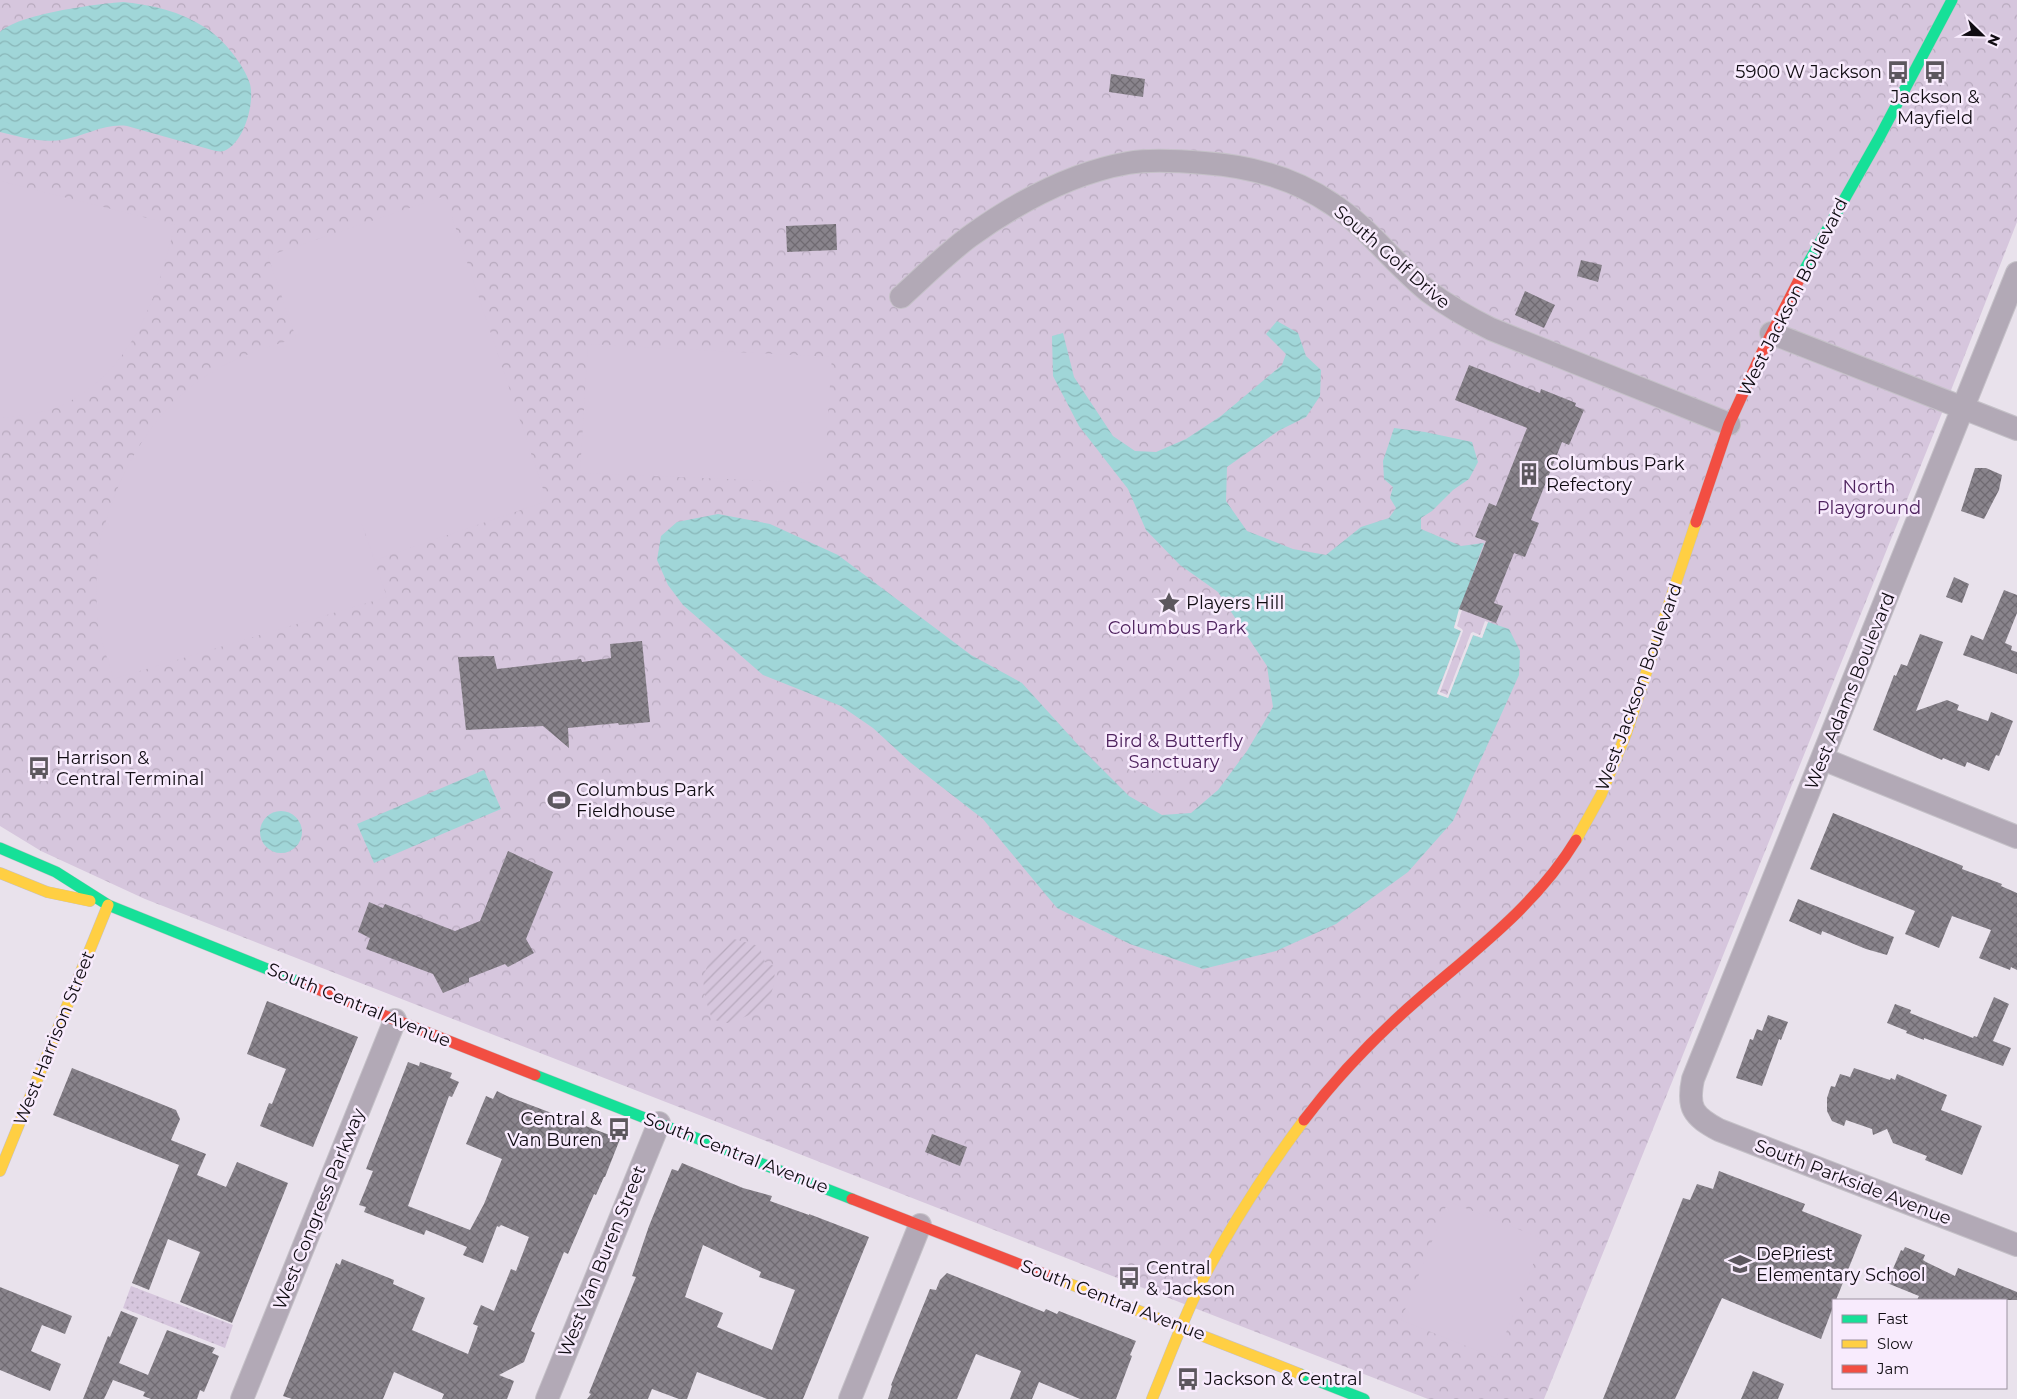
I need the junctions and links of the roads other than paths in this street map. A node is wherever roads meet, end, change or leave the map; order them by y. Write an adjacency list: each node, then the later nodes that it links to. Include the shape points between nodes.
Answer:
1 (1952, 0): 4 (street, West Jackson Boulevard)
2 (2017, 273): 5 (street, West Adams Boulevard)
3 (901, 297): 6 (street, South Golf Drive, via 968,238 1002,215 1042,192 1086,174 1130,163 1228,165 1254,169 1288,181 1331,203 1368,233 1428,291 1456,312)
4 (1771, 333): 5 (street); 6 (street, West Jackson Boulevard)
5 (1963, 408): 7 (street); 8 (street, West Adams Boulevard)
6 (1730, 424): 19 (street, West Jackson Boulevard, via 1626,734 1608,780 1576,840 1543,886 1515,916 1375,1040 1337,1078 1306,1116 1228,1235 1204,1277)
7 (2017, 429)
8 (1822, 759): 9 (street); 14 (street, West Adams Boulevard, via 1693,1078 1690,1096)
9 (2017, 836)
10 (0, 848): 12 (street, South Central Avenue, via 56,872)
11 (0, 873): 12 (street, South Central Avenue, via 47,892)
12 (108, 905): 13 (street, South Central Avenue); 16 (street, West Harrison Street)
13 (395, 1020): 15 (street, South Central Avenue); 20 (street, West Congress Parkway)
14 (1694, 1110): 18 (street, South Parkside Avenue, via 1704,1122 1719,1130)
15 (659, 1123): 17 (street, South Central Avenue); 21 (street, West Van Buren Street)
16 (0, 1171)
17 (920, 1225): 19 (street, South Central Avenue); 22 (street)
18 (2017, 1245)
19 (1182, 1327): 23 (street, West Jackson Boulevard); 24 (street, South Central Avenue)
20 (242, 1399)
21 (546, 1399)
22 (850, 1399)
23 (1152, 1399)
24 (1364, 1399)

